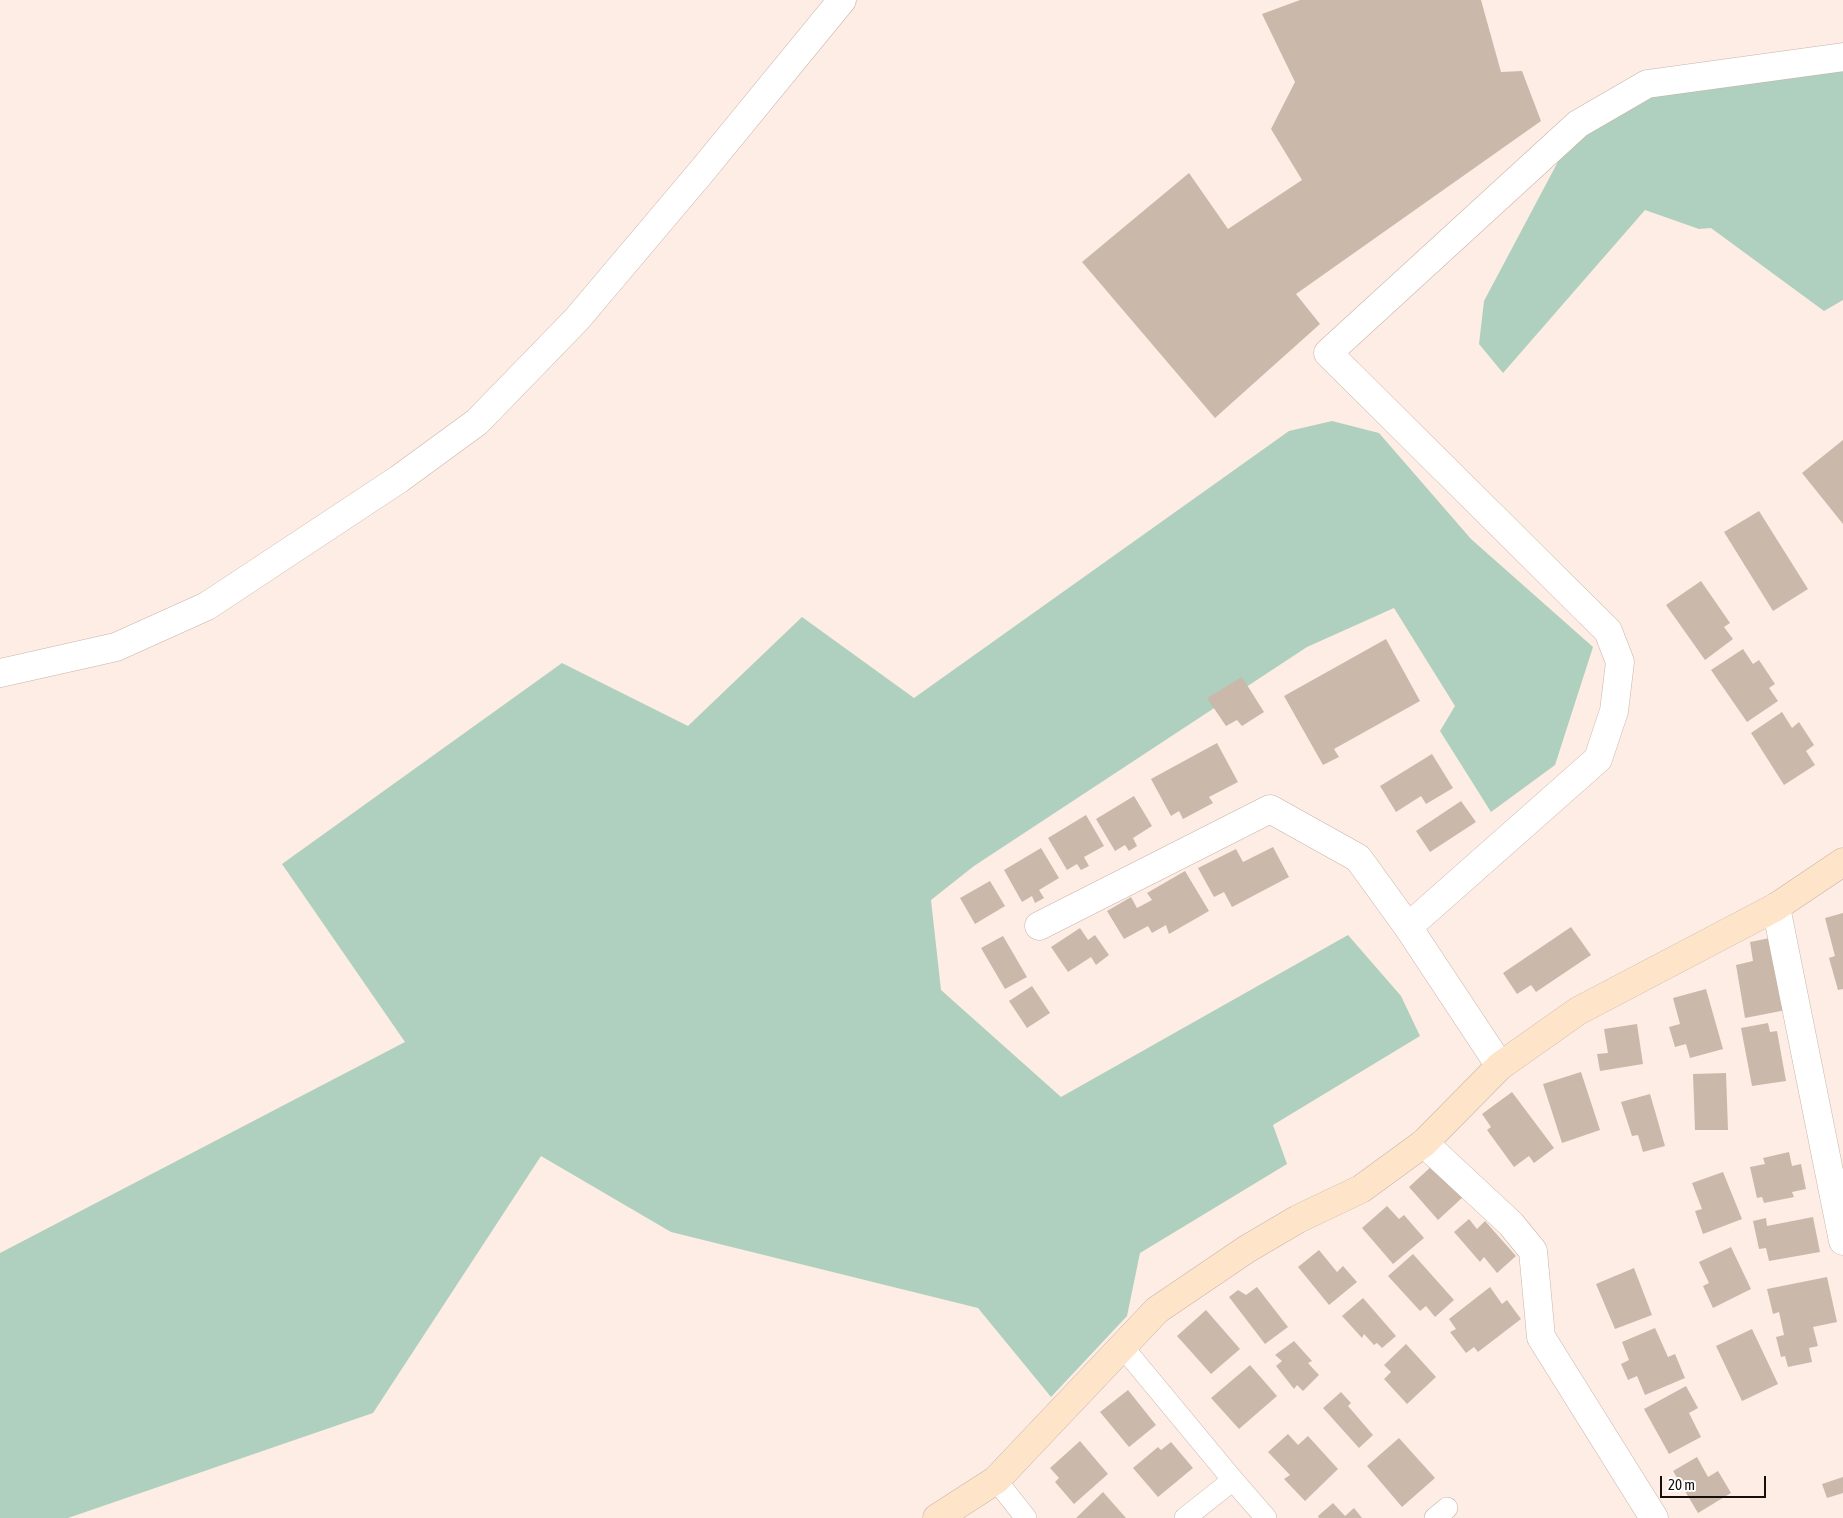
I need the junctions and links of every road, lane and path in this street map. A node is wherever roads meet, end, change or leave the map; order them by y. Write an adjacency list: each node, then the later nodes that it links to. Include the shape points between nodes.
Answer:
1 (842, 0): 3 (street, via 577,319 477,422 391,484 207,606 116,647)
2 (1843, 57): 7 (street, via 1646,84 1578,124 1328,353 1608,631 1620,662 1614,711 1598,759)
3 (0, 673)
4 (1843, 862): 5 (street)
5 (1776, 906): 8 (street, via 1578,1011); 10 (street)
6 (1039, 926): 7 (street, via 1270,809 1358,858)
7 (1408, 927): 8 (street)
8 (1500, 1066): 9 (street)
9 (1424, 1143): 11 (street, via 1361,1189 1298,1219 1247,1249 1157,1310); 18 (street, via 1511,1224 1534,1251 1541,1337)
10 (1843, 1241)
11 (1122, 1346): 12 (street); 13 (lane)
12 (996, 1480): 14 (street); 15 (lane)
13 (1233, 1480): 16 (lane); 17 (lane)
14 (937, 1518)
15 (1026, 1518)
16 (1184, 1518)
17 (1266, 1518)
18 (1654, 1518)

